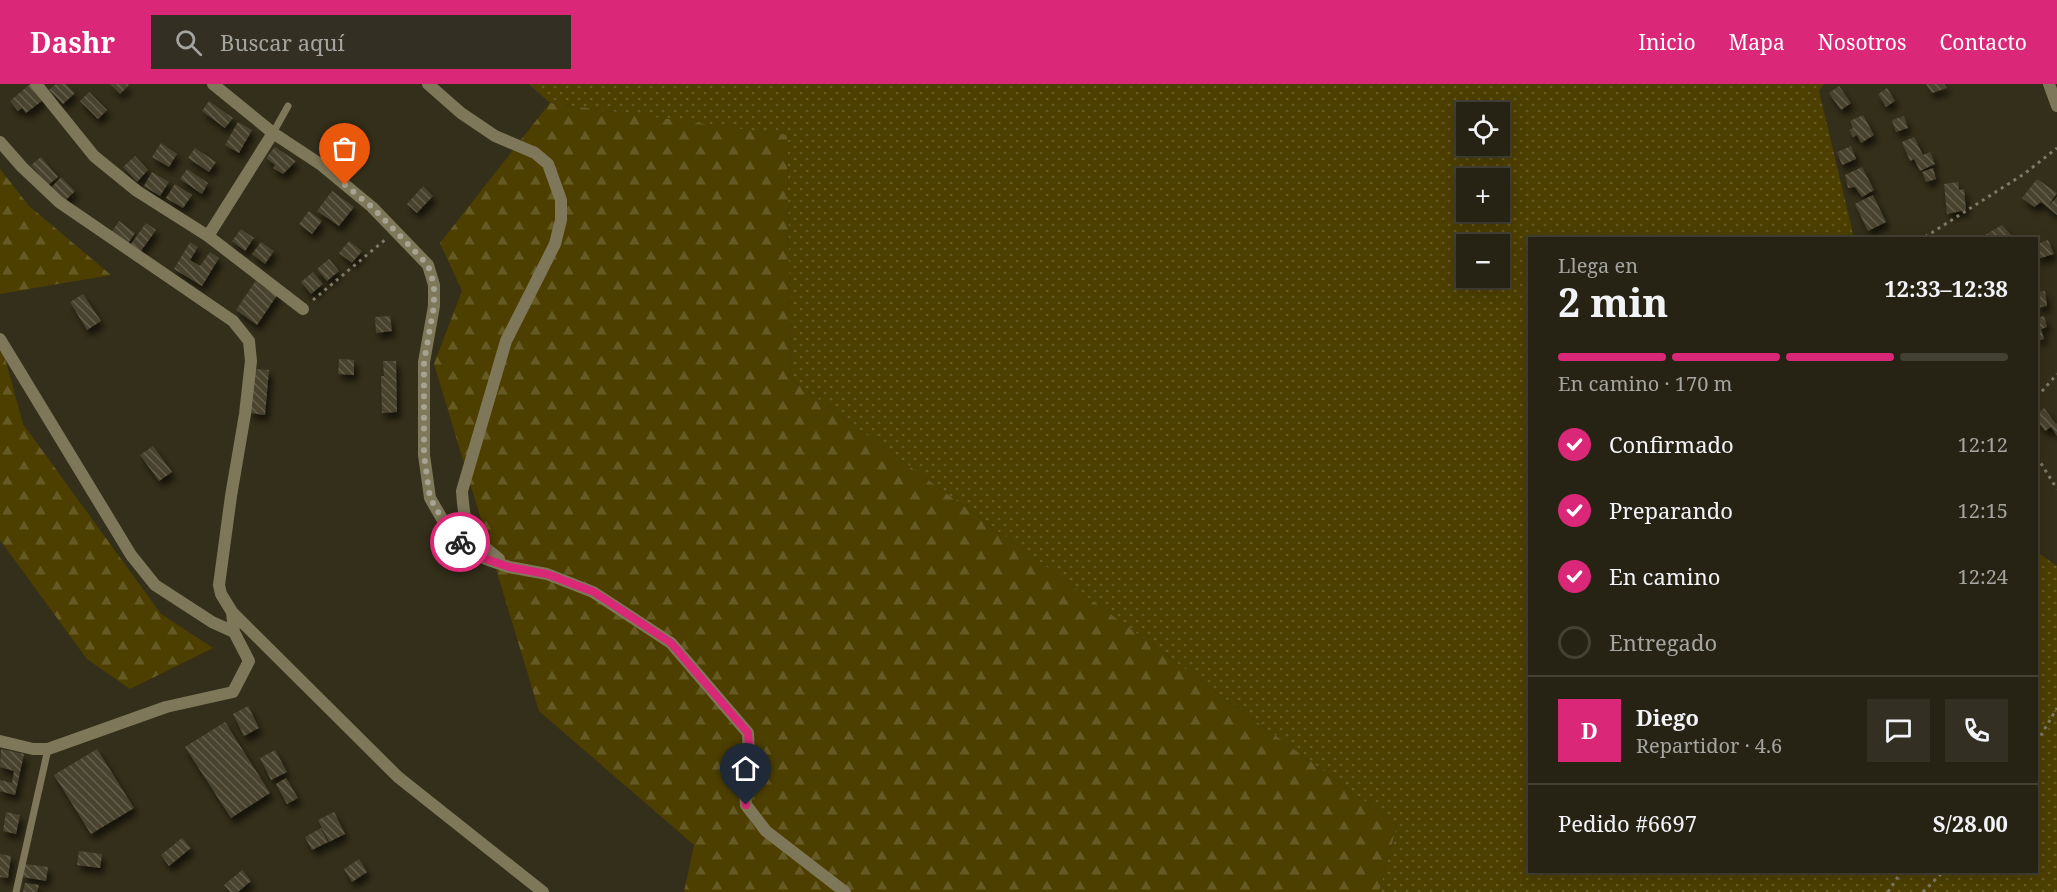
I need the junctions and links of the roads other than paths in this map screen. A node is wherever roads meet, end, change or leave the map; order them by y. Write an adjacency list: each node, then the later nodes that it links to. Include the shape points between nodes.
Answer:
1 (36, 84): 9 (street, via 94,156 137,191)
2 (213, 84): 7 (street)
3 (429, 84): 12 (street, via 495,136 535,153 548,164 561,200 555,244 506,341 462,491 468,529 475,540)
4 (2049, 84): 6 (street)
5 (288, 106): 7 (lane)
6 (2057, 106)
7 (273, 133): 9 (street); 12 (street, via 320,164 372,207 428,265 434,285 424,362 424,455 430,498 452,536 486,559)
8 (0, 142): 13 (street, via 58,202 233,321 249,341 251,361 245,414 219,585)
9 (208, 236): 10 (street)
10 (303, 309)
11 (0, 339): 14 (street, via 131,555 155,585)
12 (509, 567): 19 (street, via 547,574 594,592 671,643 748,733 746,805 766,831)
13 (232, 612): 14 (street); 18 (street, via 398,777)
14 (234, 632): 16 (street, via 249,661 233,692 166,707)
15 (0, 741): 16 (street)
16 (48, 749): 17 (lane)
17 (16, 892)
18 (543, 892)
19 (845, 892)

